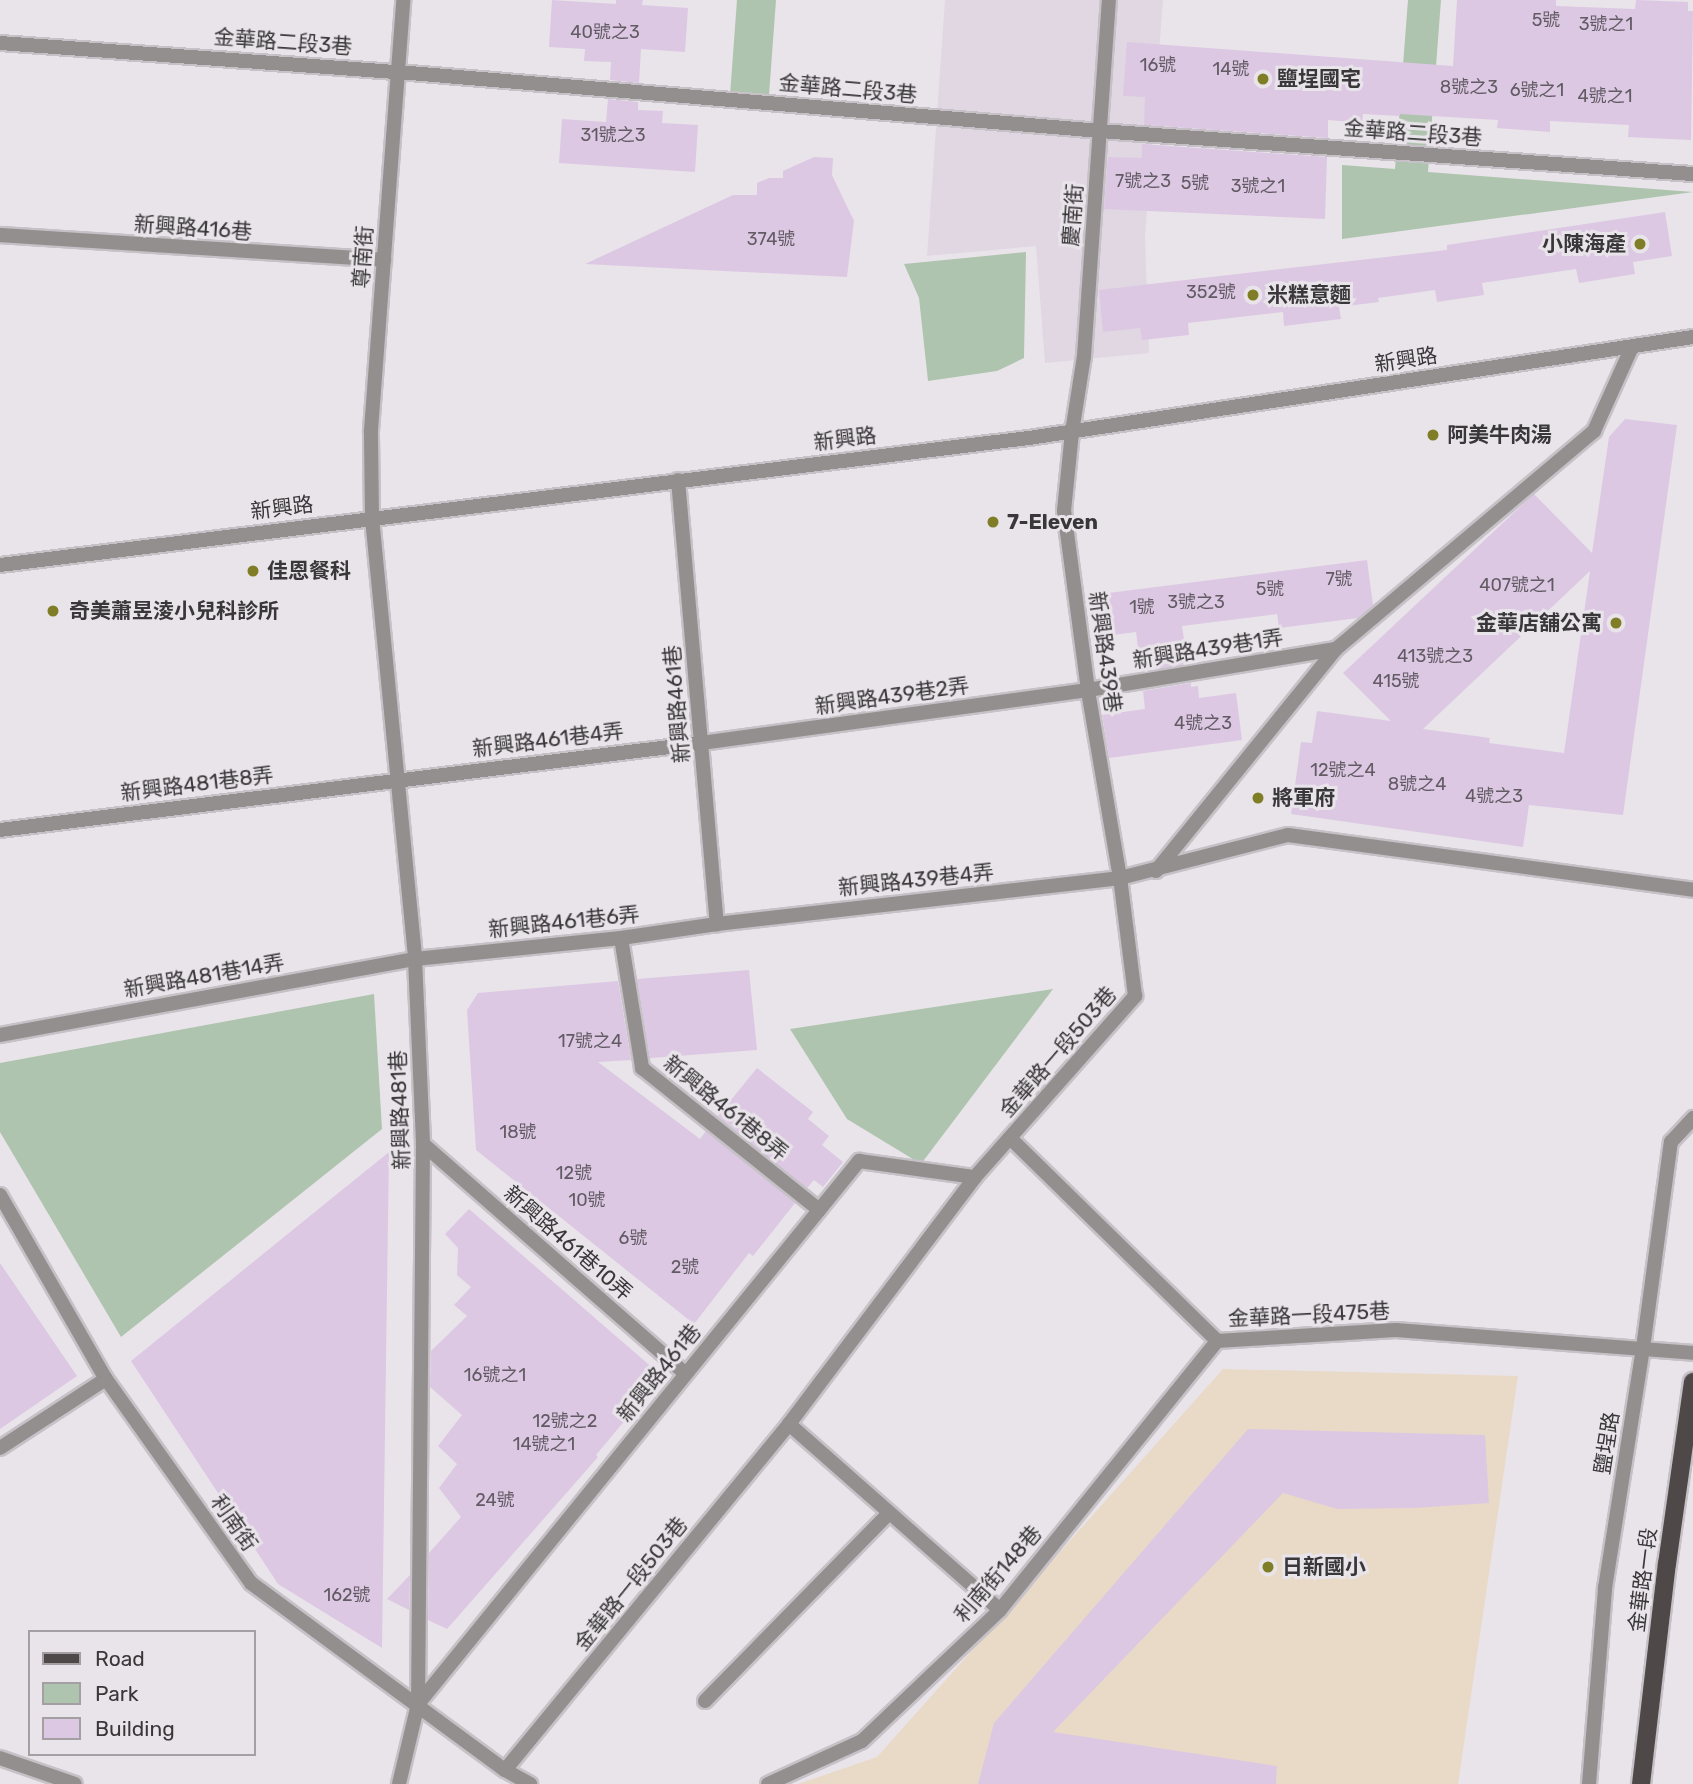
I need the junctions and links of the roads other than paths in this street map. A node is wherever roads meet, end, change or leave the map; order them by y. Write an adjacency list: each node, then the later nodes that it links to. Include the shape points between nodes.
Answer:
1 (403, 0): 4 (street, 尊南街)
2 (1109, 0): 5 (street, 慶南街)
3 (0, 43): 4 (street, 金華路二段3巷)
4 (398, 72): 5 (street, 金華路二段3巷); 8 (street, 尊南街)
5 (1100, 131): 6 (street, 金華路二段3巷); 11 (street, 慶南街, via 1084,356)
6 (1693, 174)
7 (0, 235): 8 (street, 新興路416巷)
8 (384, 260): 13 (street, 尊南街, via 371,430)
9 (1693, 337): 10 (street, 新興路)
10 (1632, 348): 11 (street, 新興路); 15 (street, via 1594,431)
11 (1072, 432): 12 (street, 新興路); 16 (street, 新興路439巷, via 1064,511)
12 (678, 480): 13 (street, 新興路); 17 (street, 新興路461巷)
13 (372, 518): 14 (street, 新興路); 18 (street, 新興路481巷)
14 (0, 565)
15 (1336, 649): 16 (street, 新興路439巷1弄); 20 (street)
16 (1088, 690): 17 (street, 新興路439巷2弄); 21 (street, 新興路439巷)
17 (701, 743): 18 (street, 新興路461巷4弄); 23 (street, 新興路461巷)
18 (399, 779): 19 (street, 新興路481巷8弄); 25 (street, 新興路481巷)
19 (0, 830)
20 (1156, 871): 21 (street); 22 (street, via 1289,835)
21 (1120, 878): 23 (street, 新興路439巷4弄); 28 (street, 金華路一段503巷, via 1135,996)
22 (1693, 890)
23 (717, 924): 24 (street, 新興路461巷6弄)
24 (621, 938): 25 (street, 新興路461巷6弄); 32 (street, 新興路461巷8弄, via 642,1068)
25 (415, 959): 26 (street, 新興路481巷14弄); 29 (street, 新興路481巷)
26 (0, 1035)
27 (1693, 1118): 34 (street, 鹽埕路, via 1671,1142)
28 (1010, 1138): 30 (street, 金華路一段503巷); 33 (street, 金華路一段475巷)
29 (423, 1144): 36 (street, 新興路461巷10弄); 44 (street, 新興路481巷)
30 (975, 1177): 32 (street, 新興路461巷, via 859,1161); 39 (street, 金華路一段503巷)
31 (0, 1195): 37 (street, 利南街)
32 (819, 1210): 36 (street, 新興路461巷)
33 (1217, 1341): 34 (street, 金華路一段475巷, via 1396,1330); 42 (street, 利南街148巷)
34 (1643, 1348): 35 (street, 金華路一段475巷); 51 (street, 鹽埕路, via 1605,1588)
35 (1693, 1353)
36 (685, 1373): 44 (street, 新興路461巷)
37 (106, 1379): 40 (street); 44 (street, 利南街, via 251,1583)
38 (1693, 1382): 52 (main road, 金華路一段)
39 (789, 1424): 41 (street); 46 (street, 金華路一段503巷)
40 (0, 1448)
41 (889, 1513): 42 (street); 43 (street)
42 (1000, 1610): 50 (street, 利南街148巷, via 862,1741)
43 (705, 1701)
44 (418, 1704): 46 (street, 利南街); 48 (street)
45 (0, 1758): 47 (street)
46 (505, 1770): 49 (street, 利南街)
47 (75, 1784)
48 (399, 1784)
49 (530, 1784)
50 (768, 1784)
51 (1589, 1784)
52 (1641, 1784)

